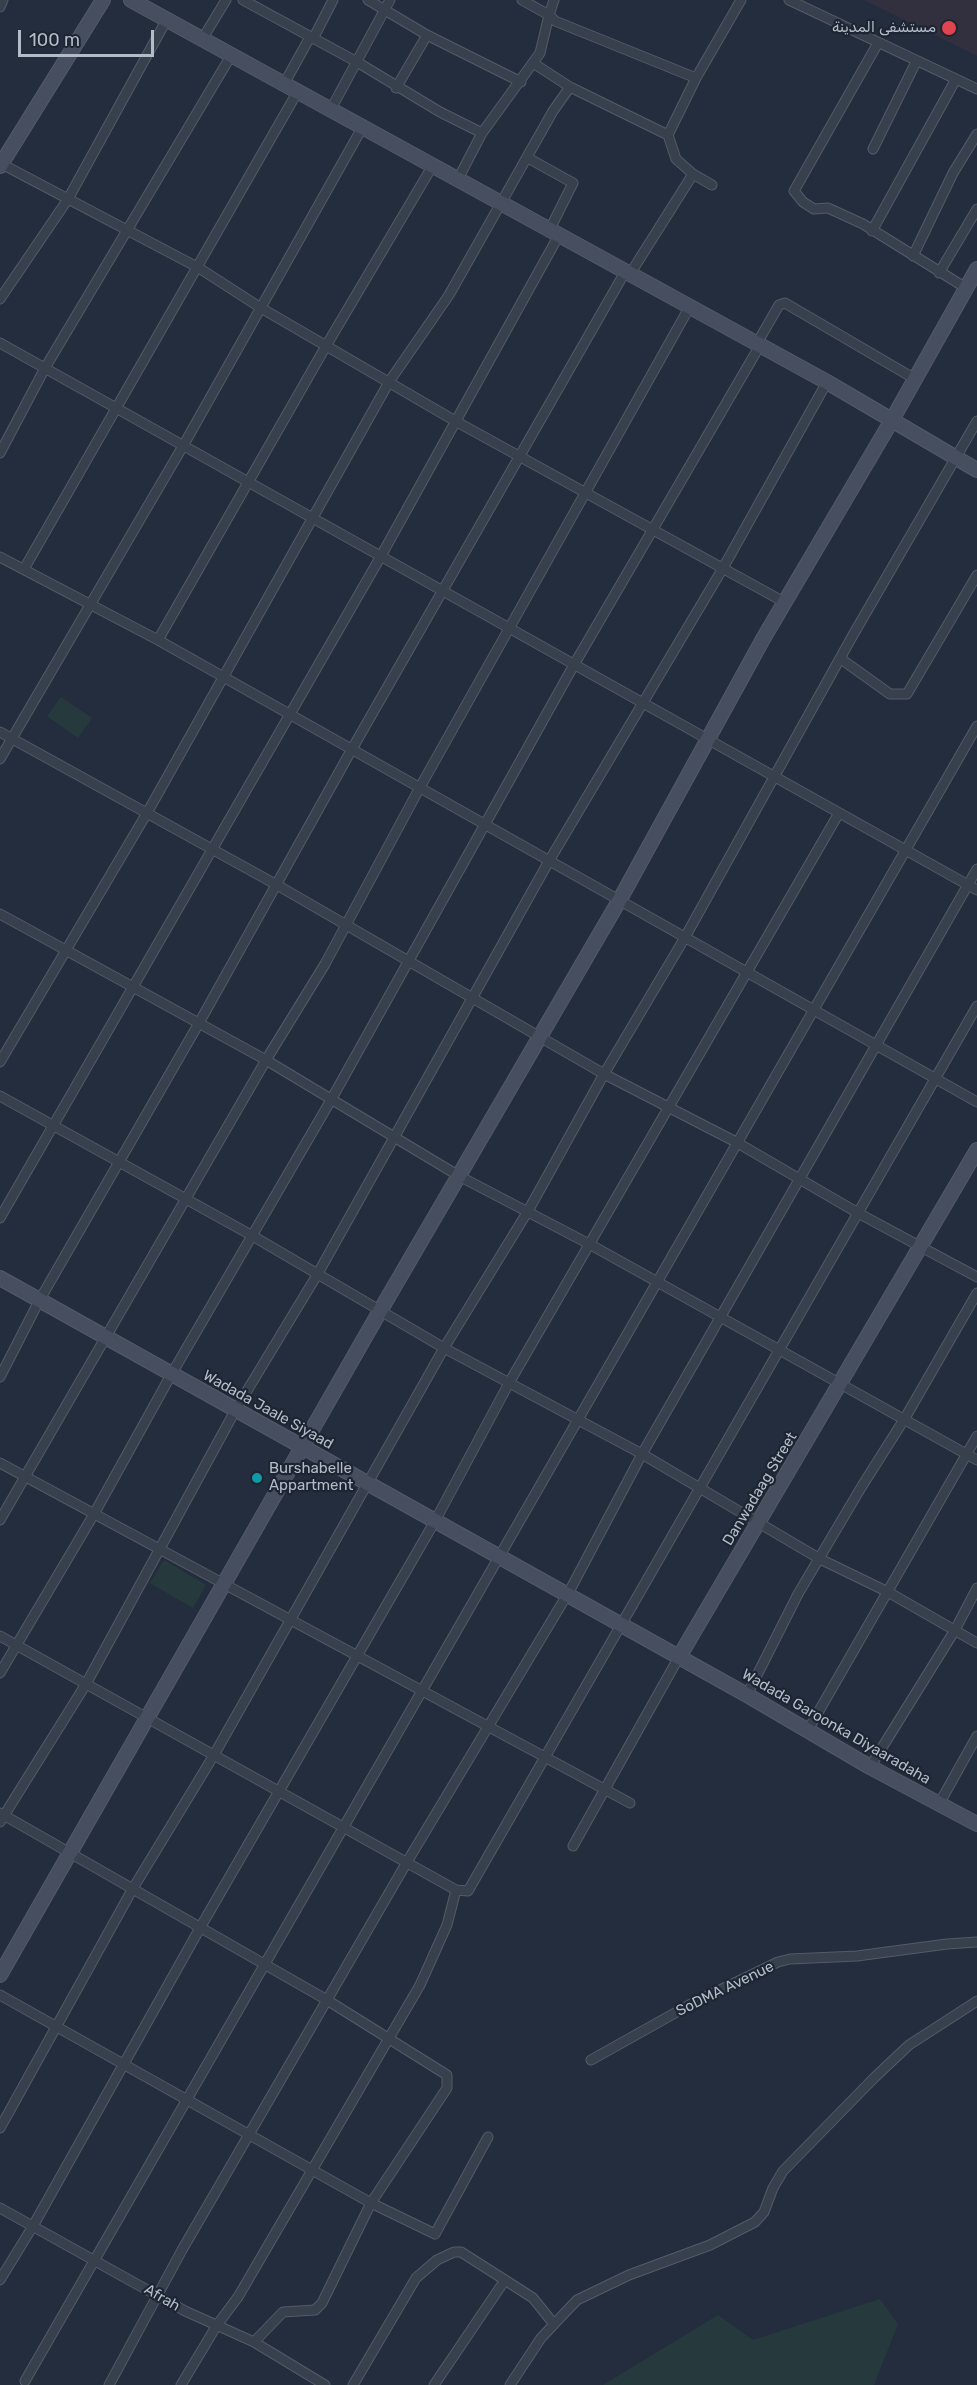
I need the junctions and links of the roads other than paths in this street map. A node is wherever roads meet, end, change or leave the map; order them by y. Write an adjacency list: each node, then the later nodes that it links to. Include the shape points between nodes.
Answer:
1 (3, 0): 13 (street)
2 (103, 0): 40 (street)
3 (131, 0): 16 (street)
4 (226, 0): 18 (street)
5 (243, 0): 19 (street)
6 (333, 0): 19 (street)
7 (368, 0): 14 (street)
8 (390, 0): 14 (street)
9 (522, 0): 15 (street)
10 (554, 0): 15 (street)
11 (741, 0): 25 (street)
12 (789, 0): 20 (street)
13 (0, 7)
14 (385, 11): 17 (street); 22 (street)
15 (549, 15): 24 (street); 25 (street, via 555,21)
16 (167, 19): 18 (street); 45 (street)
17 (427, 34): 27 (street); 29 (street)
18 (203, 38): 21 (street)
19 (312, 38): 22 (street); 28 (street)
20 (878, 43): 23 (street); 48 (street, via 794,191 814,209 828,208)
21 (232, 54): 28 (street); 49 (street)
22 (357, 62): 29 (street); 33 (street)
23 (916, 62): 26 (street); 38 (street)
24 (534, 63): 27 (street); 30 (street)
25 (696, 78): 37 (street)
26 (956, 79): 31 (street); 48 (street)
27 (521, 82): 35 (street)
28 (284, 84): 32 (street)
29 (396, 87): 35 (street)
30 (570, 87): 37 (street); 39 (street)
31 (977, 89)
32 (298, 91): 33 (street); 52 (street)
33 (331, 109): 34 (street)
34 (363, 128): 41 (street); 57 (street)
35 (483, 133): 43 (street)
36 (977, 134): 51 (street, via 953,173)
37 (668, 135): 42 (street, via 676,159)
38 (873, 149)
39 (528, 158): 46 (street); 50 (street, via 573,183)
40 (0, 164): 45 (street)
41 (434, 165): 43 (street); 60 (street)
42 (693, 174): 44 (street); 53 (street)
43 (458, 179): 46 (street)
44 (712, 185)
45 (68, 199): 49 (street); 56 (street)
46 (500, 204): 50 (street); 64 (street, via 449,295)
47 (977, 209): 54 (street)
48 (872, 231): 51 (street)
49 (128, 232): 52 (street); 62 (street)
50 (555, 232): 53 (street); 69 (street)
51 (913, 256): 54 (street)
52 (198, 268): 57 (street); 66 (street)
53 (628, 273): 58 (street); 72 (street)
54 (939, 273): 55 (street)
55 (973, 279): 63 (street)
56 (0, 299)
57 (261, 308): 60 (street); 70 (street)
58 (689, 308): 61 (street); 76 (street)
59 (0, 343): 62 (street)
60 (326, 346): 64 (street); 75 (street)
61 (758, 346): 63 (street, via 779,305 785,303); 65 (street); 78 (street)
62 (45, 368): 66 (street); 71 (street)
63 (915, 379): 67 (street)
64 (389, 382): 69 (street); 77 (street)
65 (827, 382): 67 (street); 81 (street)
66 (115, 409): 70 (street); 82 (street)
67 (892, 420): 73 (street); 85 (street)
68 (977, 421): 73 (street)
69 (457, 422): 72 (street); 79 (street)
70 (183, 446): 75 (street); 86 (street)
71 (0, 453)
72 (517, 456): 76 (street); 84 (street)
73 (956, 458): 74 (street); 89 (street)
74 (977, 470)
75 (248, 480): 77 (street); 88 (street)
76 (586, 492): 78 (street); 87 (street)
77 (312, 519): 79 (street); 91 (street)
78 (653, 528): 81 (street); 90 (street)
79 (381, 556): 84 (street); 93 (street)
80 (0, 557): 82 (street)
81 (723, 568): 85 (street); 92 (street)
82 (24, 569): 86 (street)
83 (977, 575): 89 (street, via 907,694 890,694)
84 (443, 591): 87 (street); 98 (street)
85 (784, 602): 97 (street)
86 (91, 604): 88 (street); 96 (street)
87 (510, 628): 90 (street); 101 (street)
88 (158, 640): 91 (street)
89 (841, 659): 100 (street)
90 (575, 663): 92 (street); 104 (street)
91 (224, 677): 93 (street); 102 (street)
92 (643, 702): 97 (street); 107 (street)
93 (291, 714): 98 (street); 106 (street)
94 (977, 726): 105 (street)
95 (0, 732): 96 (street)
96 (12, 738): 99 (street); 102 (street)
97 (709, 738): 100 (street); 112 (street)
98 (352, 749): 101 (street); 109 (street)
99 (0, 759)
100 (775, 776): 103 (street); 115 (street)
101 (419, 789): 104 (street); 114 (street)
102 (147, 813): 106 (street); 116 (street)
103 (839, 813): 105 (street); 118 (street)
104 (486, 827): 107 (street); 117 (street)
105 (905, 849): 110 (street); 122 (street)
106 (214, 850): 109 (street); 119 (street)
107 (549, 861): 112 (street); 120 (street)
108 (977, 868): 110 (street)
109 (277, 885): 114 (street); 123 (street)
110 (967, 885): 111 (street); 125 (street)
111 (977, 890)
112 (619, 900): 115 (street); 124 (street)
113 (1, 917): 116 (street)
114 (346, 926): 117 (street); 126 (street)
115 (684, 939): 118 (street); 128 (street)
116 (66, 952): 119 (street); 127 (street)
117 (407, 960): 120 (street); 131 (street)
118 (747, 973): 122 (street); 133 (street)
119 (132, 989): 123 (street); 134 (street)
120 (473, 999): 124 (street); 135 (street)
121 (977, 1006): 129 (street)
122 (812, 1010): 125 (street); 136 (street)
123 (199, 1023): 126 (street); 138 (street)
124 (539, 1036): 128 (street); 139 (street)
125 (877, 1044): 129 (street); 140 (street)
126 (266, 1060): 131 (street); 141 (street)
127 (0, 1062)
128 (604, 1074): 133 (street); 142 (street)
129 (936, 1079): 132 (street); 143 (street)
130 (0, 1096): 134 (street)
131 (331, 1100): 135 (street); 145 (street)
132 (977, 1102)
133 (671, 1108): 136 (street); 146 (street)
134 (54, 1128): 138 (street); 144 (street)
135 (396, 1137): 139 (street); 148 (street)
136 (736, 1142): 140 (street); 151 (street)
137 (977, 1150): 147 (street, Danwadaag Street)
138 (119, 1162): 141 (street); 153 (street)
139 (459, 1176): 142 (street); 154 (street)
140 (800, 1179): 143 (street); 155 (street)
141 (185, 1199): 145 (street); 156 (street)
142 (528, 1211): 146 (street); 157 (street)
143 (858, 1213): 147 (street); 158 (street)
144 (0, 1218)
145 (252, 1235): 148 (street); 159 (street)
146 (591, 1245): 151 (street); 162 (street)
147 (920, 1248): 149 (street); 161 (street, Danwadaag Street)
148 (317, 1275): 154 (street); 163 (street)
149 (977, 1277)
150 (0, 1278): 153 (street, Wadada Jaale Siyaad)
151 (656, 1281): 155 (street); 165 (street)
152 (977, 1293): 164 (street)
153 (39, 1301): 156 (street, Wadada Jaale Siyaad); 160 (street)
154 (380, 1311): 157 (street); 167 (street)
155 (721, 1317): 158 (street); 168 (street)
156 (103, 1338): 159 (street, Wadada Jaale Siyaad); 172 (street)
157 (444, 1348): 162 (street); 173 (street)
158 (780, 1350): 161 (street); 174 (street)
159 (171, 1376): 163 (street, Wadada Jaale Siyaad); 175 (street)
160 (0, 1377)
161 (842, 1382): 164 (street); 178 (street, Danwadaag Street)
162 (509, 1383): 165 (street); 177 (street)
163 (236, 1410): 167 (street, Wadada Jaale Siyaad); 179 (street)
164 (905, 1418): 169 (street); 181 (street)
165 (578, 1419): 168 (street); 180 (street)
166 (977, 1436): 169 (street)
167 (302, 1447): 173 (street, Wadada Jaale Siyaad); 182 (street)
168 (642, 1454): 174 (street); 185 (street)
169 (966, 1454): 170 (street); 184 (street)
170 (977, 1460)
171 (0, 1463): 172 (street)
172 (24, 1476): 175 (street); 176 (street)
173 (368, 1484): 177 (street, Wadada Jaale Siyaad); 186 (street)
174 (700, 1488): 178 (street); 187 (street)
175 (94, 1514): 179 (street); 191 (street)
176 (0, 1520)
177 (435, 1521): 180 (street, Wadada Jaale Siyaad); 192 (street)
178 (759, 1523): 181 (street); 193 (street, Danwadaag Street)
179 (159, 1550): 182 (street); 195 (street)
180 (499, 1557): 185 (street, Wadada Jaale Siyaad); 196 (street)
181 (820, 1559): 184 (street); 197 (street, via 787,1614)
182 (223, 1584): 186 (street); 198 (street)
183 (977, 1588): 188 (street)
184 (888, 1592): 188 (street); 200 (street)
185 (567, 1595): 187 (street, Wadada Jaale Siyaad); 199 (street)
186 (290, 1620): 192 (street); 202 (street)
187 (621, 1625): 193 (street, Wadada Jaale Siyaad); 203 (street)
188 (955, 1630): 190 (street); 204 (street)
189 (0, 1636): 191 (street)
190 (977, 1643)
191 (16, 1645): 194 (street); 195 (street)
192 (358, 1657): 196 (street); 206 (street)
193 (679, 1657): 197 (street, Wadada Garoonka Diyaaradaha); 205 (street, Danwadaag Street)
194 (0, 1673)
195 (86, 1684): 198 (street); 209 (street)
196 (423, 1692): 199 (street); 211 (street)
197 (747, 1695): 200 (street, Wadada Garoonka Diyaaradaha)
198 (147, 1718): 202 (street); 213 (street)
199 (488, 1726): 203 (street); 214 (street)
200 (808, 1730): 204 (street, Wadada Garoonka Diyaaradaha)
201 (977, 1736): 208 (street)
202 (214, 1755): 206 (street); 215 (street)
203 (545, 1758): 205 (street); 216 (street, via 468,1891)
204 (870, 1767): 208 (street, Wadada Garoonka Diyaaradaha)
205 (605, 1790): 207 (street); 212 (street, Danwadaag Street)
206 (280, 1791): 211 (street); 217 (street)
207 (630, 1803)
208 (939, 1804): 210 (street, Wadada Garoonka Diyaaradaha)
209 (1, 1817): 213 (street)
210 (977, 1824)
211 (345, 1827): 214 (street); 219 (street)
212 (573, 1846)
213 (69, 1855): 215 (street); 220 (street)
214 (407, 1862): 216 (street); 222 (street)
215 (132, 1890): 217 (street); 224 (street)
216 (456, 1890): 225 (street, via 447,1925 425,1975)
217 (200, 1928): 219 (street); 227 (street)
218 (977, 1942): 226 (street, SoDMA Avenue, via 778,1962 691,2004)
219 (264, 1965): 222 (street); 228 (street)
220 (0, 1975)
221 (0, 1995): 224 (street)
222 (327, 2000): 225 (street); 230 (street)
223 (977, 2002): 240 (street, via 909,2045 874,2078 783,2171 764,2212 755,2222 731,2236 628,2275 577,2300)
224 (56, 2028): 227 (street); 229 (street)
225 (388, 2039): 232 (street); 233 (street, via 441,2070 447,2075 448,2085)
226 (591, 2060)
227 (125, 2063): 228 (street); 235 (street)
228 (188, 2099): 230 (street); 236 (street)
229 (0, 2128)
230 (250, 2134): 232 (street); 239 (street, via 182,2250)
231 (488, 2137): 233 (street, via 435,2234)
232 (314, 2169): 233 (street); 241 (street, via 238,2297)
233 (371, 2203): 242 (street, via 322,2303 315,2310 283,2312)
234 (0, 2208): 235 (street, Afrah)
235 (33, 2226): 236 (street, Afrah); 237 (street)
236 (94, 2260): 239 (street, Afrah); 243 (street)
237 (0, 2280)
238 (505, 2280): 240 (street, via 533,2298); 247 (street, via 461,2252 437,2260 416,2278); 248 (street)
239 (160, 2296): 241 (street, Afrah); 244 (street)
240 (553, 2323): 249 (street)
241 (217, 2325): 242 (street, Afrah); 245 (street)
242 (254, 2342): 246 (street, Afrah)
243 (25, 2380)
244 (109, 2385)
245 (181, 2385)
246 (325, 2385)
247 (353, 2385)
248 (434, 2385)
249 (510, 2385)

